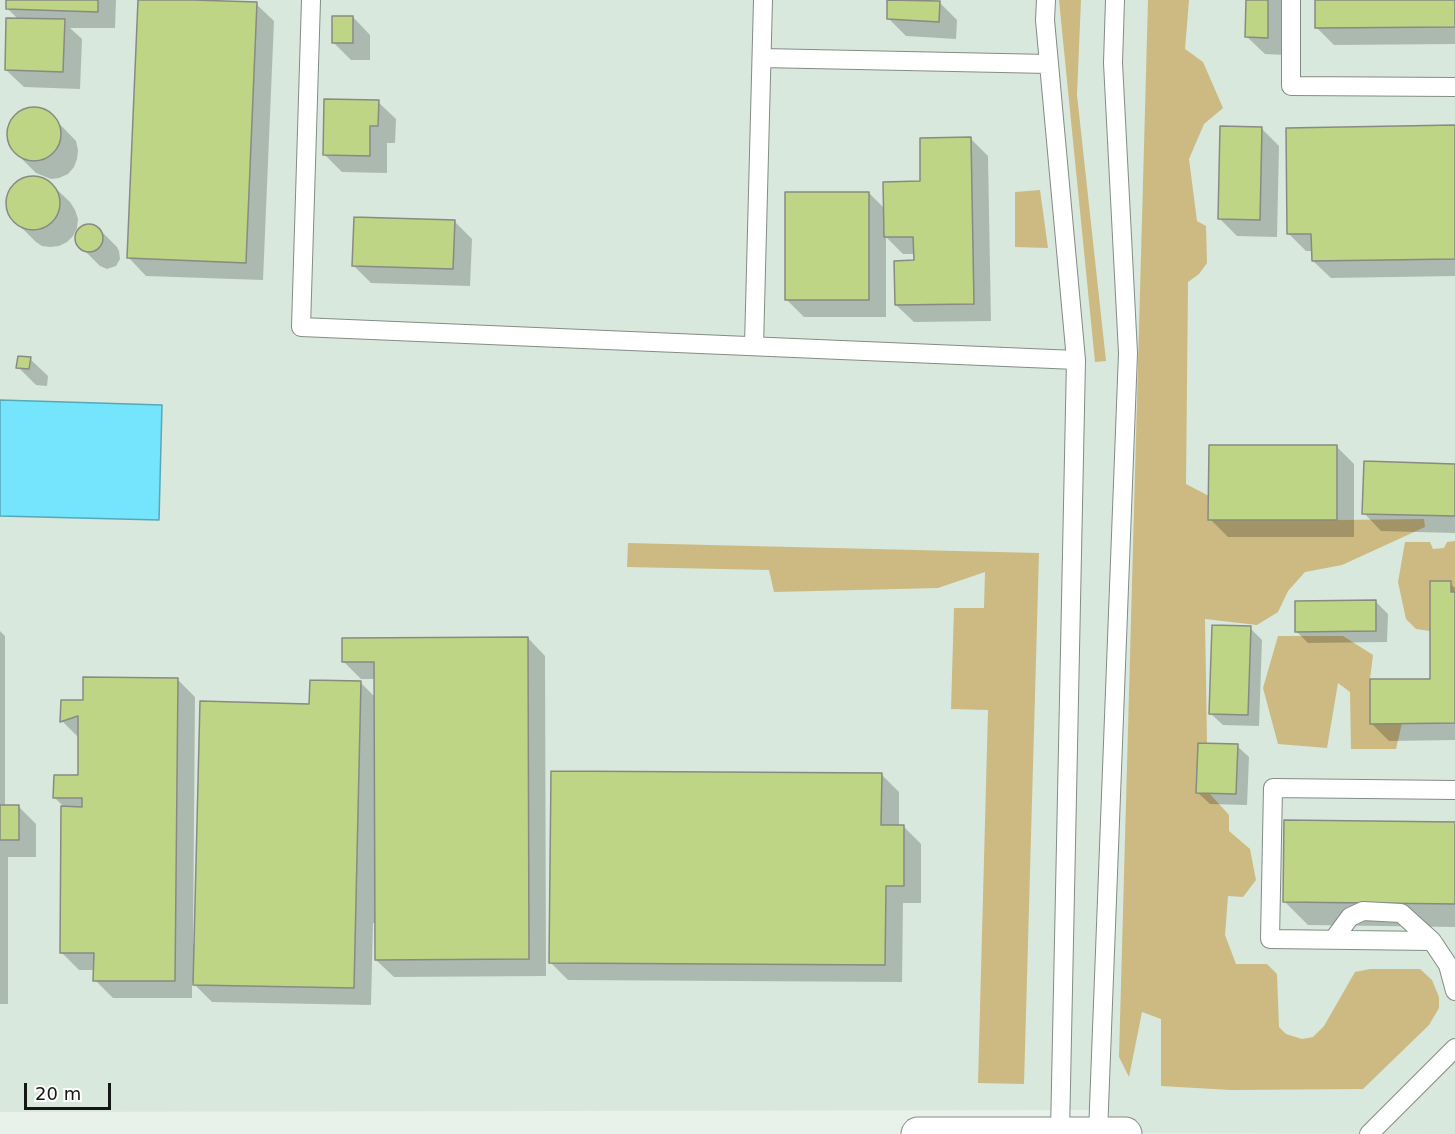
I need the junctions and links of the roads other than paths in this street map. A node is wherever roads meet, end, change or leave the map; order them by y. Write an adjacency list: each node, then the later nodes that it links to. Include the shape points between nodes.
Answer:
1 (311, 0): 9 (lane, via 301,327)
2 (763, 0): 6 (lane)
3 (1046, 0): 7 (lane)
4 (1115, 0): 17 (lane, via 1113,63 1128,353)
5 (1291, 0): 8 (lane, via 1291,86)
6 (762, 58): 7 (lane); 9 (lane)
7 (1049, 64): 10 (lane)
8 (1455, 87)
9 (754, 346): 10 (lane)
10 (1076, 360): 16 (lane)
11 (1455, 790): 12 (lane, via 1273,788 1270,939)
12 (1333, 940): 13 (lane); 13 (lane, via 1350,917 1362,911 1401,913)
13 (1432, 941): 14 (lane, via 1448,965)
14 (1455, 991)
15 (1455, 1047): 21 (lane)
16 (1060, 1133): 17 (street); 19 (street)
17 (1098, 1133): 20 (street)
18 (918, 1134): 19 (street)
19 (1027, 1134)
20 (1125, 1134)
21 (1369, 1134)

